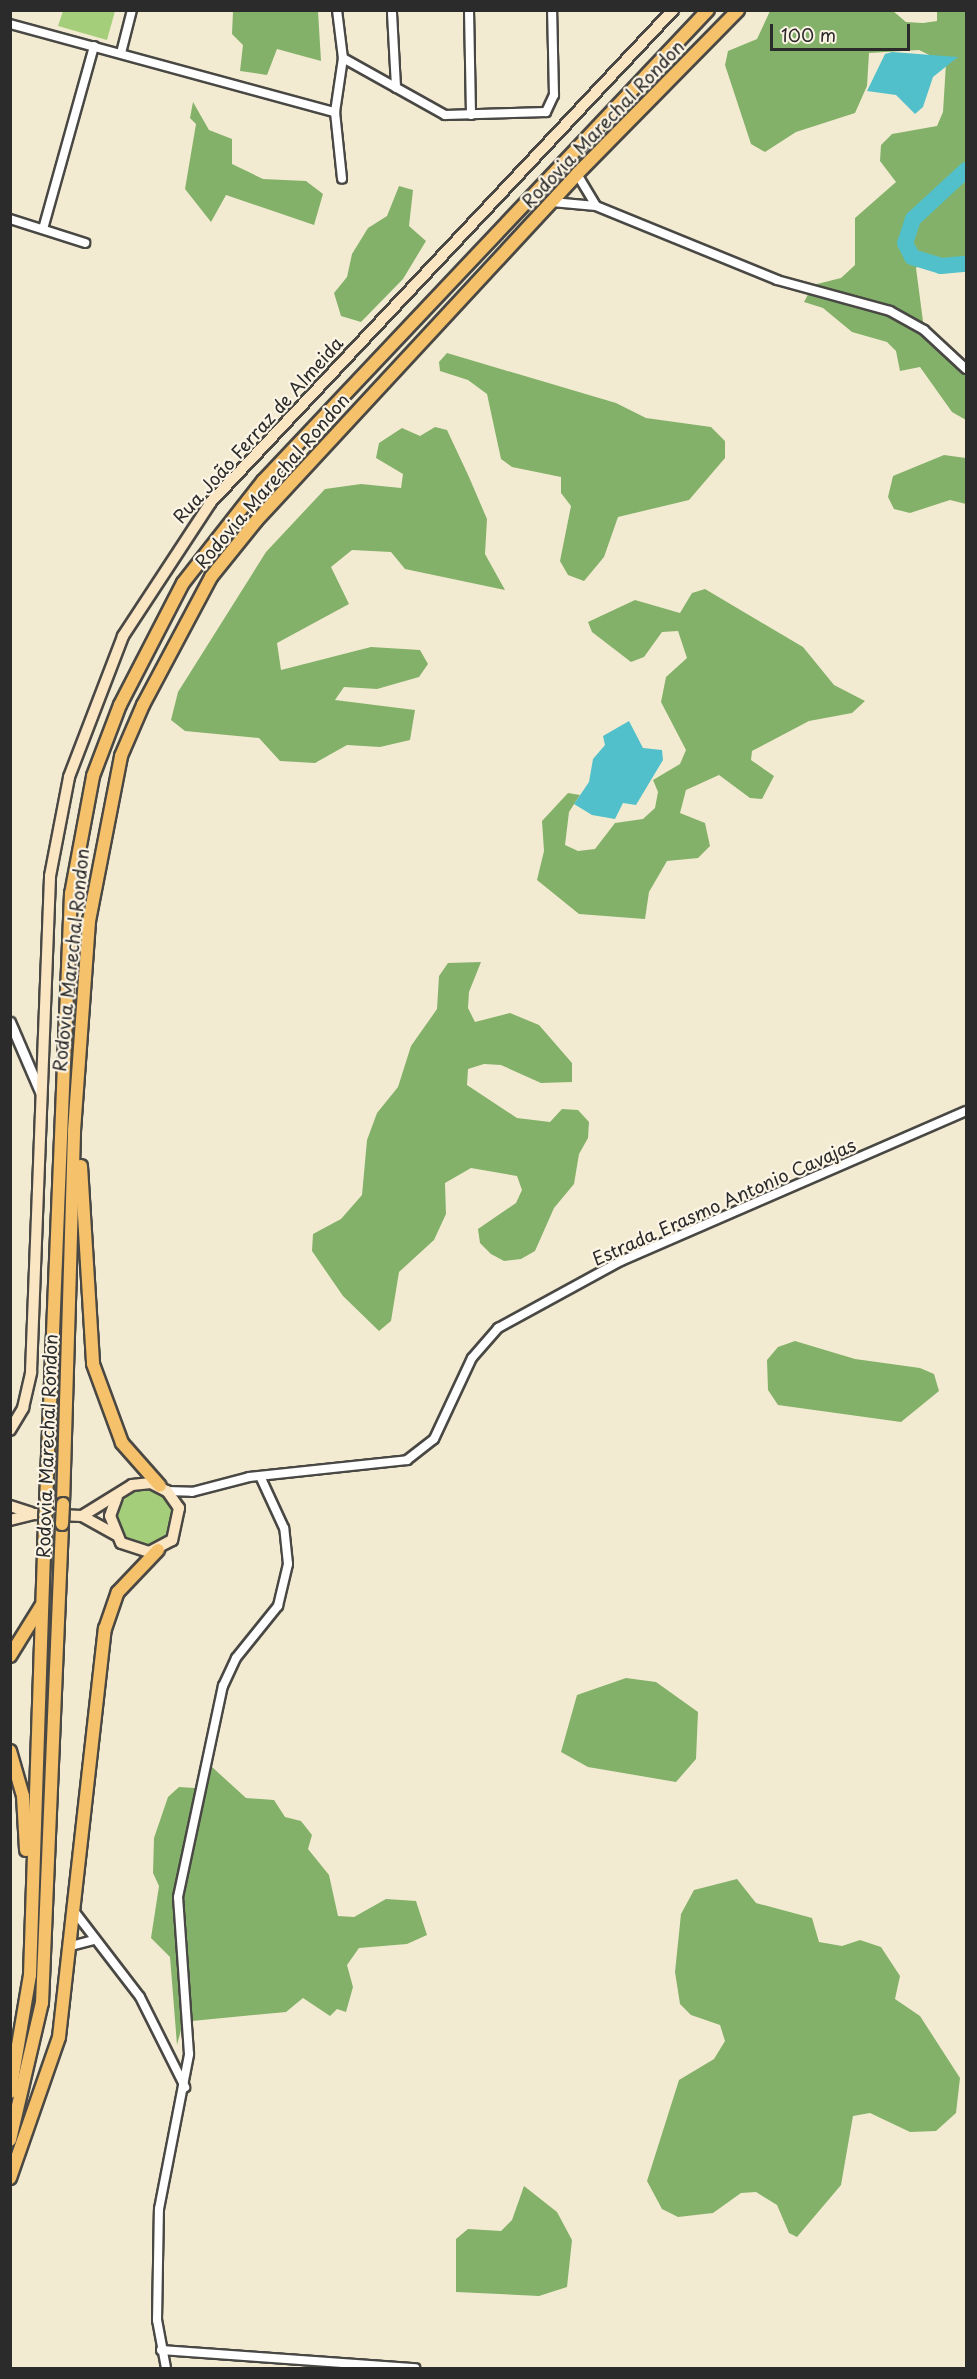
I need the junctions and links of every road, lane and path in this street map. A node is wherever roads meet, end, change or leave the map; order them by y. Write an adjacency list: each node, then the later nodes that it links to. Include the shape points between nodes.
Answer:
1 (132, 10): 13 (street)
2 (337, 10): 14 (street)
3 (469, 10): 17 (street)
4 (552, 10): 17 (street, via 552,107)
5 (673, 10): 27 (main road, Rua João Ferraz de Almeida, via 211,502 123,636 85,725 59,822 45,948)
6 (700, 10): 11 (highway)
7 (708, 10): 11 (highway, Rodovia Marechal Rondon)
8 (738, 10): 18 (highway, Rodovia Marechal Rondon)
9 (392, 13): 15 (street)
10 (10, 24): 12 (street)
11 (681, 33): 42 (highway, Rodovia Marechal Rondon, bridge, via 248,499 160,620 120,705 93,776 71,894)
12 (94, 46): 13 (street); 23 (street)
13 (121, 53): 16 (street)
14 (343, 58): 15 (street); 16 (street)
15 (396, 88): 17 (street, via 433,112)
16 (335, 112): 19 (street)
17 (471, 115)
18 (577, 174): 20 (highway, Rodovia Marechal Rondon); 21 (street)
19 (342, 178)
20 (552, 202): 21 (street); 29 (highway, Rodovia Marechal Rondon, via 256,521 211,577 165,657 121,756 100,842 81,1001)
21 (596, 206): 25 (street, via 777,280 890,311 924,330)
22 (10, 219): 23 (street)
23 (43, 230): 24 (street)
24 (85, 243)
25 (966, 369)
26 (10, 1022): 27 (street)
27 (44, 1102): 30 (main road, Rua João Ferraz de Almeida, via 31,1372 23,1408)
28 (966, 1111): 31 (street, Estrada Erasmo Antonio Cavajas, via 621,1261 498,1328 472,1358 434,1438 407,1460)
29 (75, 1131): 32 (highway, via 93,1364 122,1443); 51 (highway, Rodovia Marechal Rondon, bridge, via 42,2003)
30 (10, 1431)
31 (260, 1476): 33 (street, Estrada Erasmo Antonio Cavajas); 49 (street, via 285,1528 288,1564 278,1606 236,1658 223,1686 178,1897 189,2054)
32 (164, 1488): 33 (street, Estrada Erasmo Antonio Cavajas); 34 (main road, via 141,1483); 36 (main road)
33 (192, 1492): 36 (street)
34 (117, 1497): 38 (main road); 40 (main road, via 110,1516)
35 (10, 1506): 37 (main road)
36 (179, 1508): 41 (main road, via 177,1533)
37 (34, 1514): 38 (main road); 39 (main road)
38 (82, 1516): 40 (main road)
39 (10, 1520)
40 (115, 1534): 41 (main road, via 139,1552)
41 (159, 1550): 45 (highway, via 118,1592 105,1629)
42 (44, 1599): 43 (highway); 46 (highway, Rodovia Marechal Rondon)
43 (10, 1656)
44 (10, 1751): 46 (highway, via 23,1796)
45 (74, 1911): 47 (street); 48 (highway)
46 (31, 1917): 50 (highway, Rodovia Marechal Rondon, via 26,2009)
47 (94, 1940): 48 (street); 49 (street, via 140,1996)
48 (71, 1946): 52 (highway, via 54,2058)
49 (186, 2089): 53 (street, via 160,2194)
50 (10, 2092)
51 (10, 2140)
52 (10, 2178)
53 (161, 2350): 54 (street); 55 (street)
54 (165, 2368)
55 (415, 2368)

